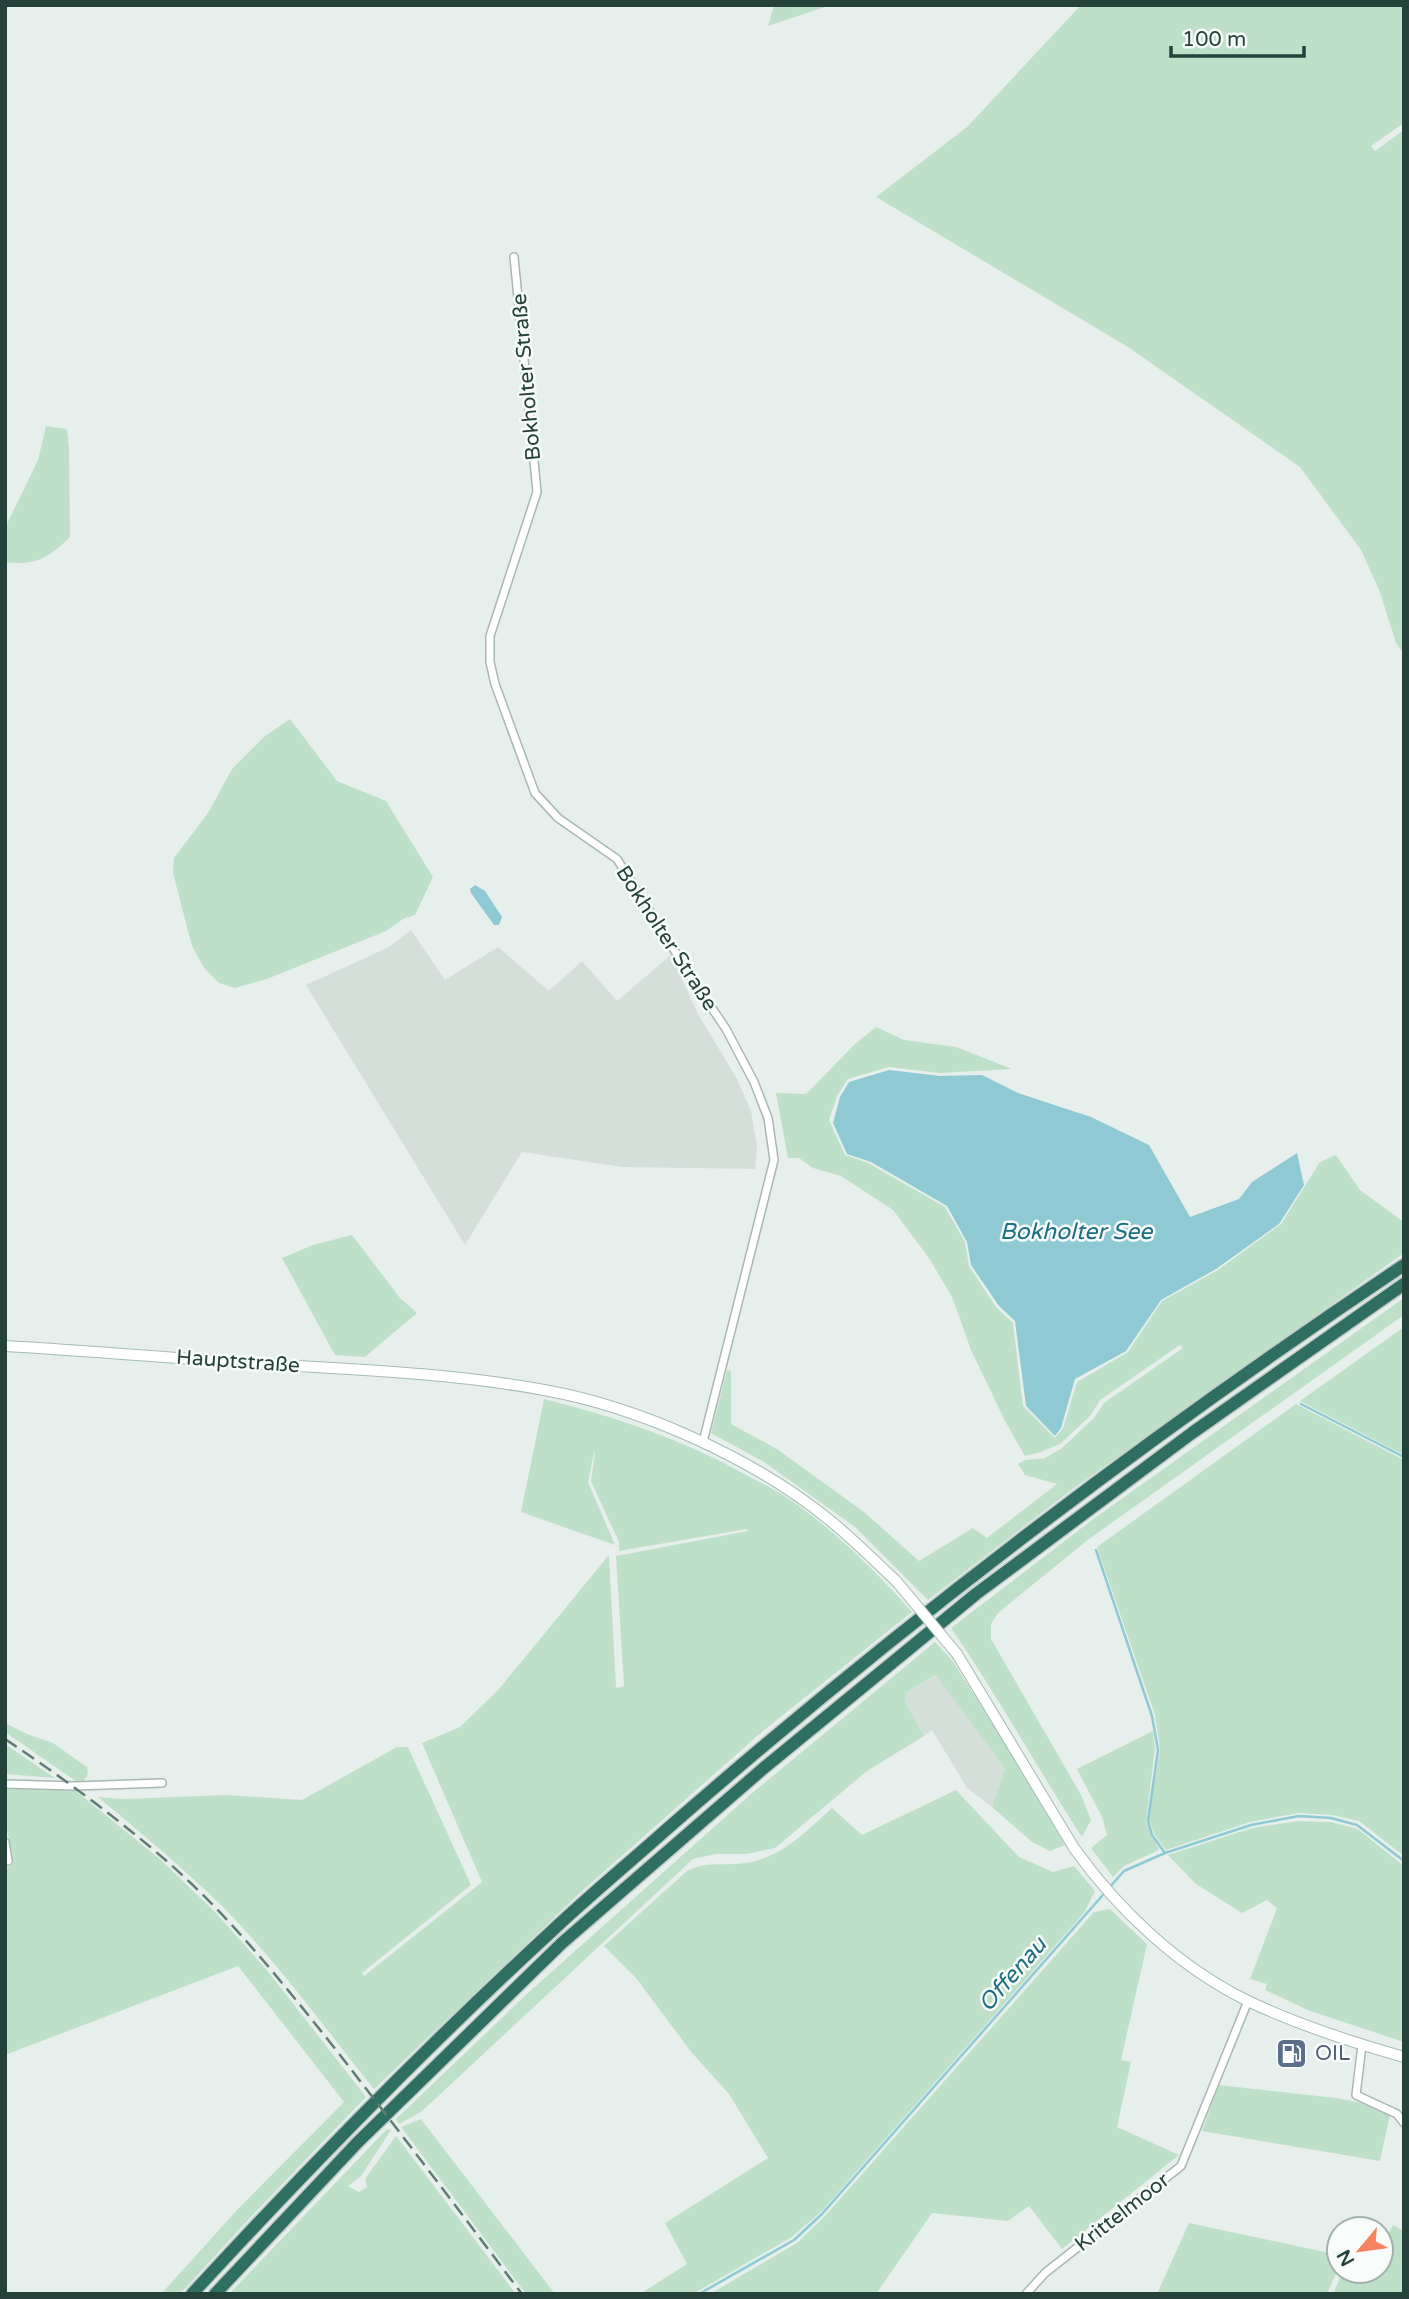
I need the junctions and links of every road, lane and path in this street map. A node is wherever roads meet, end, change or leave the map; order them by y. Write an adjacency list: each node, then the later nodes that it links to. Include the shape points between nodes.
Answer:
1 (514, 257): 5 (street, Bokholter Straße, via 537,492 490,636 495,684 535,793 558,818 617,859 726,1029 768,1118 774,1160)
2 (1404, 1265): 14 (highway, via 1180,1421 967,1580 757,1750 553,1930 346,2131)
3 (1404, 1284): 15 (highway, via 1192,1433 976,1594 765,1767 562,1943 358,2142)
4 (5, 1346): 5 (main road, Hauptstraße, via 345,1368 546,1390 627,1412)
5 (703, 1442): 10 (main road, Hauptstraße, bridge, via 825,1516 897,1582 957,1654 1063,1831 1112,1898 1192,1968)
6 (5, 1783): 7 (street)
7 (162, 1783)
8 (5, 1842): 9 (street)
9 (8, 1861)
10 (1248, 2001): 11 (main road); 16 (street, Krittelmoor, via 1181,2166 1045,2273)
11 (1362, 2045): 12 (main road); 13 (street, via 1356,2095 1397,2114)
12 (1404, 2057)
13 (1404, 2123)
14 (192, 2294)
15 (215, 2294)
16 (1026, 2294)

